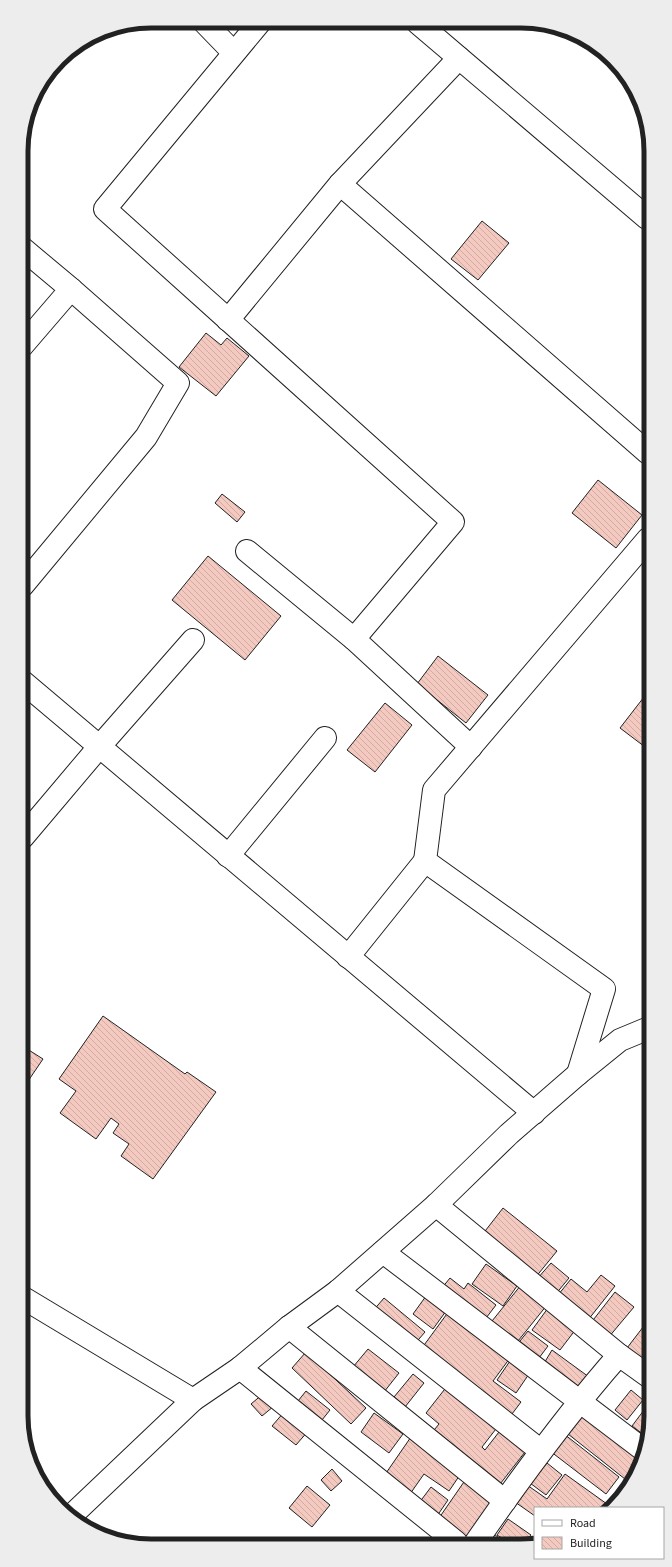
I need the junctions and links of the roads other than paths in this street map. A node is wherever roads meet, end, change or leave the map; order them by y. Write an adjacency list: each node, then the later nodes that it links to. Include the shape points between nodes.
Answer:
1 (210, 28): 4 (street)
2 (255, 28): 4 (street)
3 (424, 28): 5 (street)
4 (233, 52): 10 (street, via 105,209)
5 (459, 58): 6 (street); 7 (street)
6 (340, 184): 10 (street); 12 (street)
7 (644, 215)
8 (28, 253): 9 (street)
9 (71, 289): 11 (street); 15 (street, via 178,384 146,437)
10 (228, 320): 16 (street, via 453,522)
11 (28, 339)
12 (644, 450)
13 (644, 544): 21 (street)
14 (248, 551): 16 (street)
15 (28, 579)
16 (354, 639): 21 (street)
17 (193, 640): 20 (street)
18 (28, 686): 20 (street)
19 (325, 738): 23 (street)
20 (99, 747): 22 (street); 23 (street)
21 (471, 747): 24 (street, via 434,790)
22 (28, 832)
23 (228, 856): 25 (street)
24 (425, 861): 25 (street); 27 (street, via 604,989)
25 (348, 957): 28 (street)
26 (644, 1030): 27 (street, via 620,1040)
27 (578, 1074): 28 (street)
28 (534, 1113): 29 (street)
29 (436, 1205): 30 (street); 34 (street)
30 (382, 1252): 31 (street); 38 (street)
31 (338, 1290): 33 (street); 40 (street)
32 (28, 1301): 37 (street)
33 (289, 1327): 35 (street); 41 (street)
34 (619, 1355): 36 (street); 38 (street)
35 (240, 1368): 37 (street); 43 (street)
36 (644, 1373)
37 (194, 1400): 42 (street)
38 (579, 1401): 39 (street); 40 (street)
39 (640, 1448)
40 (541, 1451): 41 (street)
41 (505, 1501): 44 (street)
42 (75, 1513)
43 (452, 1539)
44 (478, 1539)

